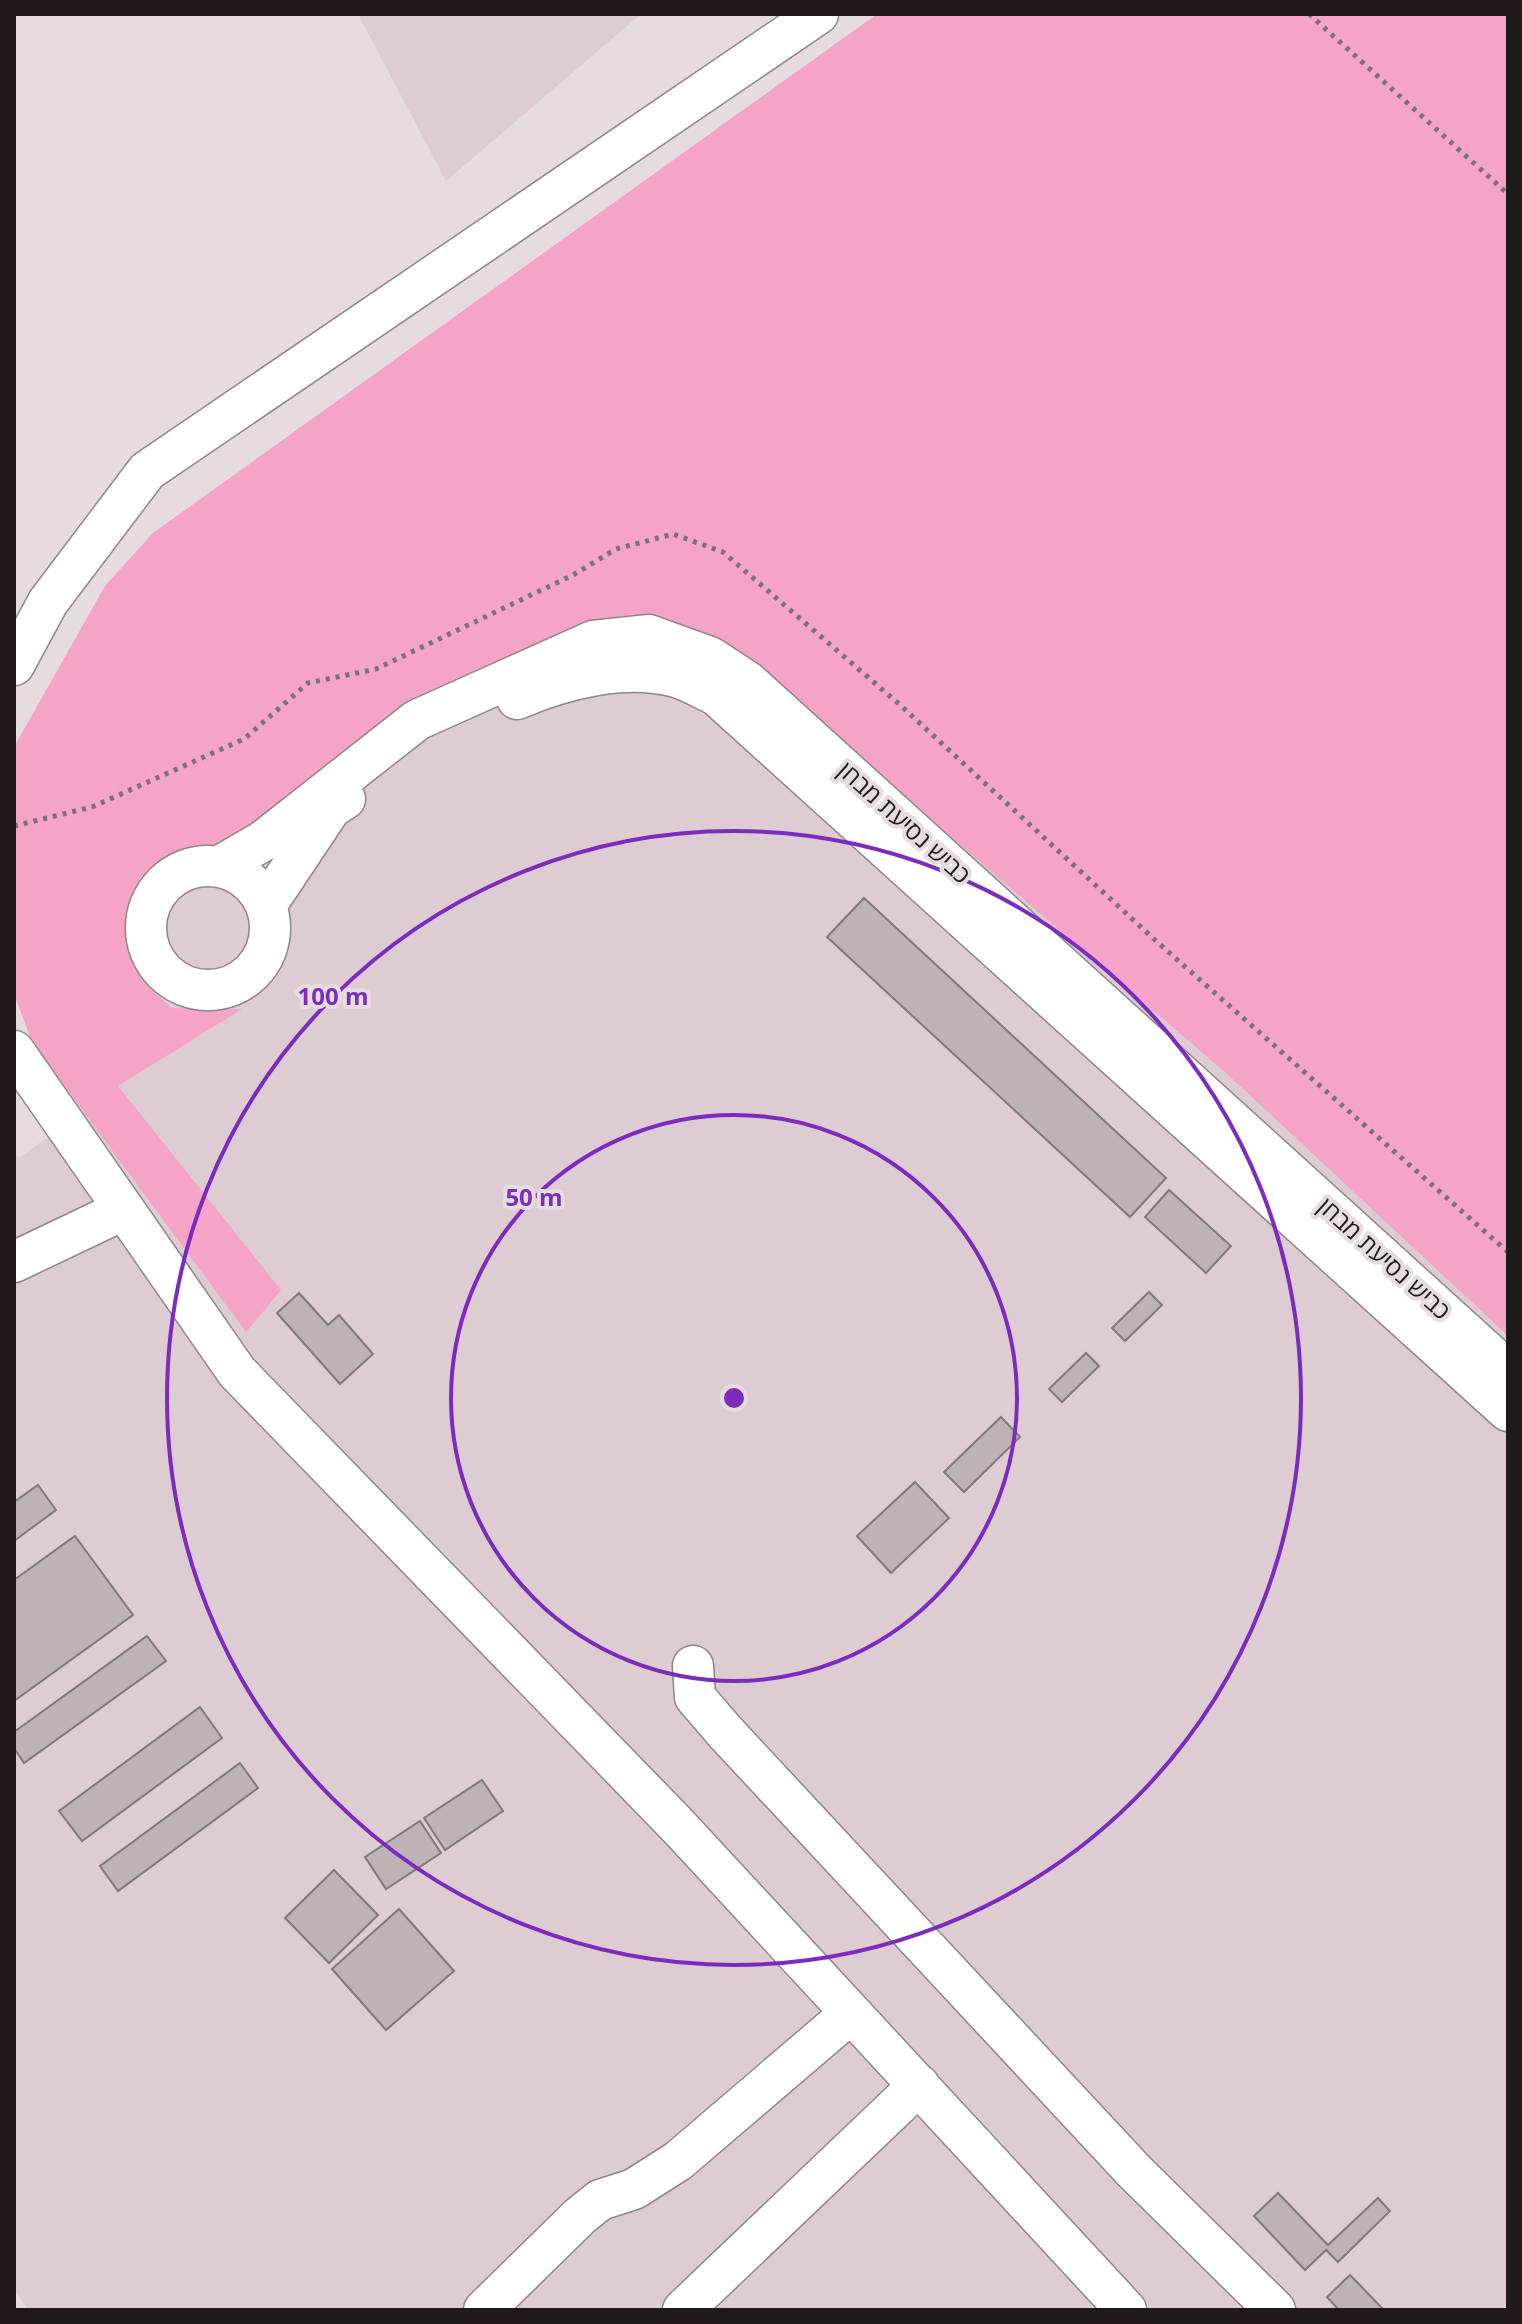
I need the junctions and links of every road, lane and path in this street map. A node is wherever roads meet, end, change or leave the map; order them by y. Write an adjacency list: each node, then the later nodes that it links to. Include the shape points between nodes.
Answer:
1 (818, 14): 4 (lane, via 147,471 48,602)
2 (1309, 14): 3 (path)
3 (1508, 194)
4 (14, 665)
5 (220, 866): 6 (lane, via 256,886); 6 (lane, via 179,871 151,901 146,942 168,977 206,991 245,979 268,945); 10 (lane, כביש נסיעת מבחן, via 263,841 417,720 593,641 649,635 710,657 748,682)
6 (267, 904): 11 (lane, כביש נסיעת מבחן, via 331,808 438,732 546,687 635,670 677,677 716,695)
7 (14, 1051): 8 (lane)
8 (123, 1210): 9 (lane); 13 (lane, via 237,1372 597,1741)
9 (14, 1262)
10 (1508, 1371)
11 (1508, 1411)
12 (693, 1666): 18 (lane, via 695,1697 725,1732 1134,2171)
13 (851, 2013): 14 (lane); 15 (lane, via 678,2161 634,2189 600,2200 580,2216)
14 (919, 2085): 16 (lane); 17 (lane)
15 (484, 2310)
16 (683, 2310)
17 (1126, 2310)
18 (1275, 2310)

